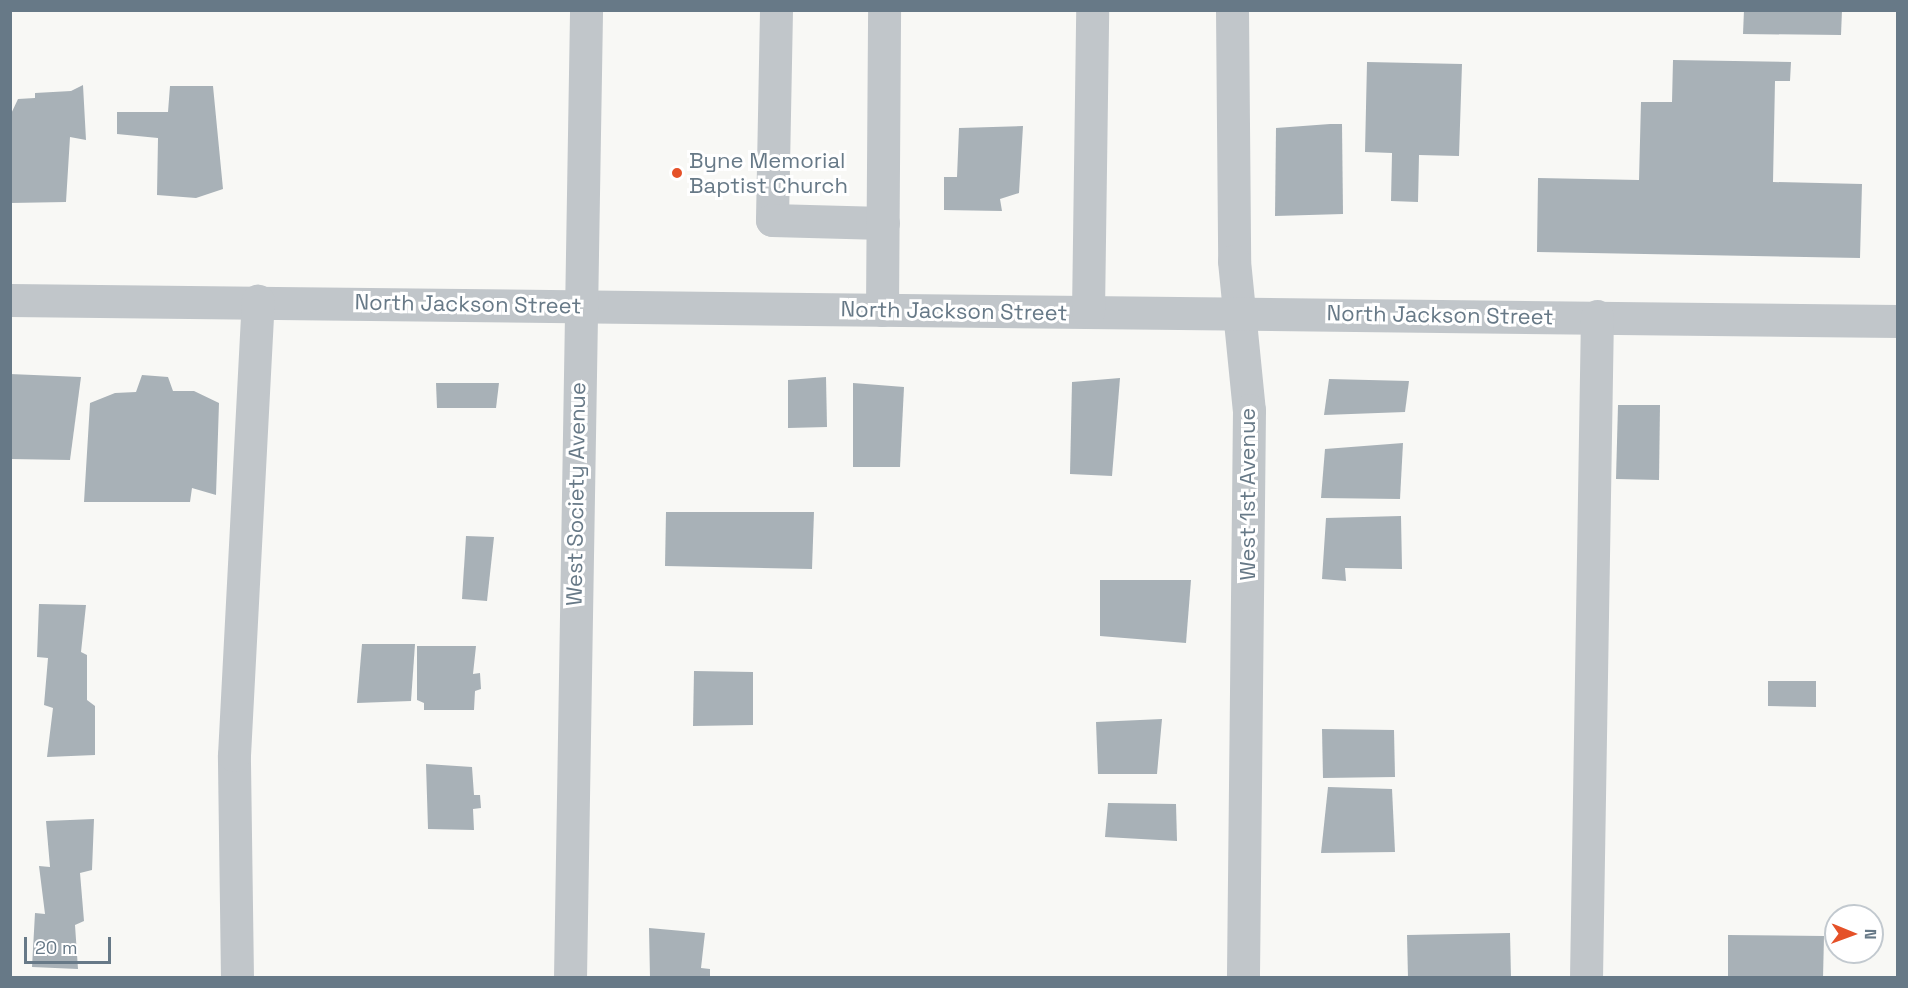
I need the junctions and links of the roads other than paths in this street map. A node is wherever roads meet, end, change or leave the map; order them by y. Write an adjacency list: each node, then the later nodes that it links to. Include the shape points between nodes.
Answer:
1 (586, 10): 9 (street, West Society Avenue)
2 (776, 10): 6 (street, via 772,220)
3 (884, 10): 6 (street)
4 (1092, 10): 11 (street)
5 (1232, 10): 12 (street, West 1st Avenue)
6 (883, 223): 10 (street)
7 (10, 300): 8 (street, North Jackson Street)
8 (258, 301): 9 (street, North Jackson Street); 15 (street, via 234,755)
9 (579, 306): 10 (street, North Jackson Street); 16 (street, West Society Avenue)
10 (882, 310): 11 (street, North Jackson Street)
11 (1088, 312): 12 (street, North Jackson Street)
12 (1237, 314): 13 (street, North Jackson Street); 17 (street, West 1st Avenue, via 1249,410)
13 (1597, 316): 14 (street, North Jackson Street); 18 (street)
14 (1898, 321)
15 (237, 978)
16 (570, 978)
17 (1243, 978)
18 (1586, 978)

